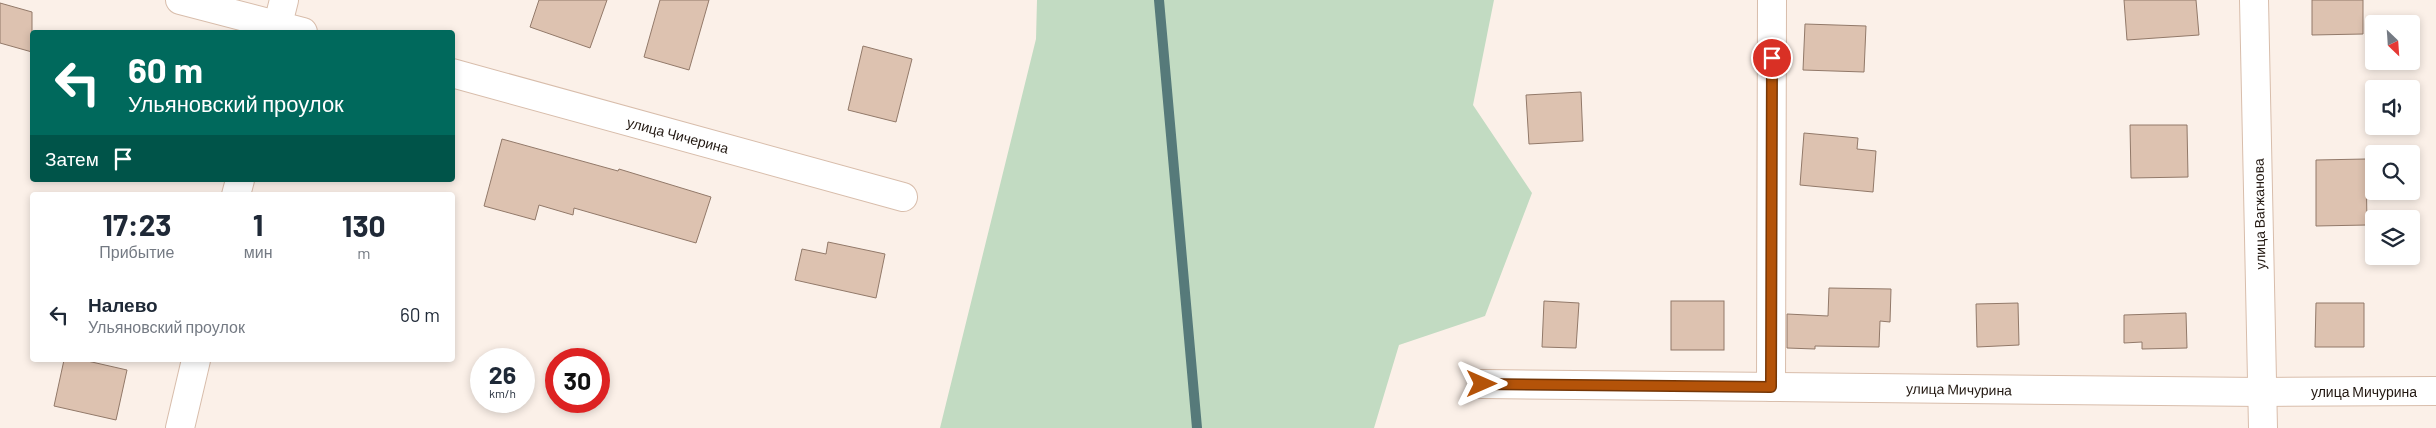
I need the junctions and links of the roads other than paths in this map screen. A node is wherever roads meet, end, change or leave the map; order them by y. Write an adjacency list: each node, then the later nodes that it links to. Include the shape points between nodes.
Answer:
1 (180, 0): 4 (street)
2 (1772, 0): 9 (street)
3 (2254, 0): 11 (street, улица Вагжанова)
4 (285, 23)
5 (455, 75): 6 (street, улица Чичерина)
6 (903, 197)
7 (196, 362): 12 (street)
8 (1482, 384): 9 (street, улица Мичурина)
9 (1771, 387): 11 (street, улица Мичурина)
10 (2436, 390): 11 (street, улица Мичурина)
11 (2262, 392): 13 (street, улица Вагжанова)
12 (180, 428)
13 (2263, 428)

